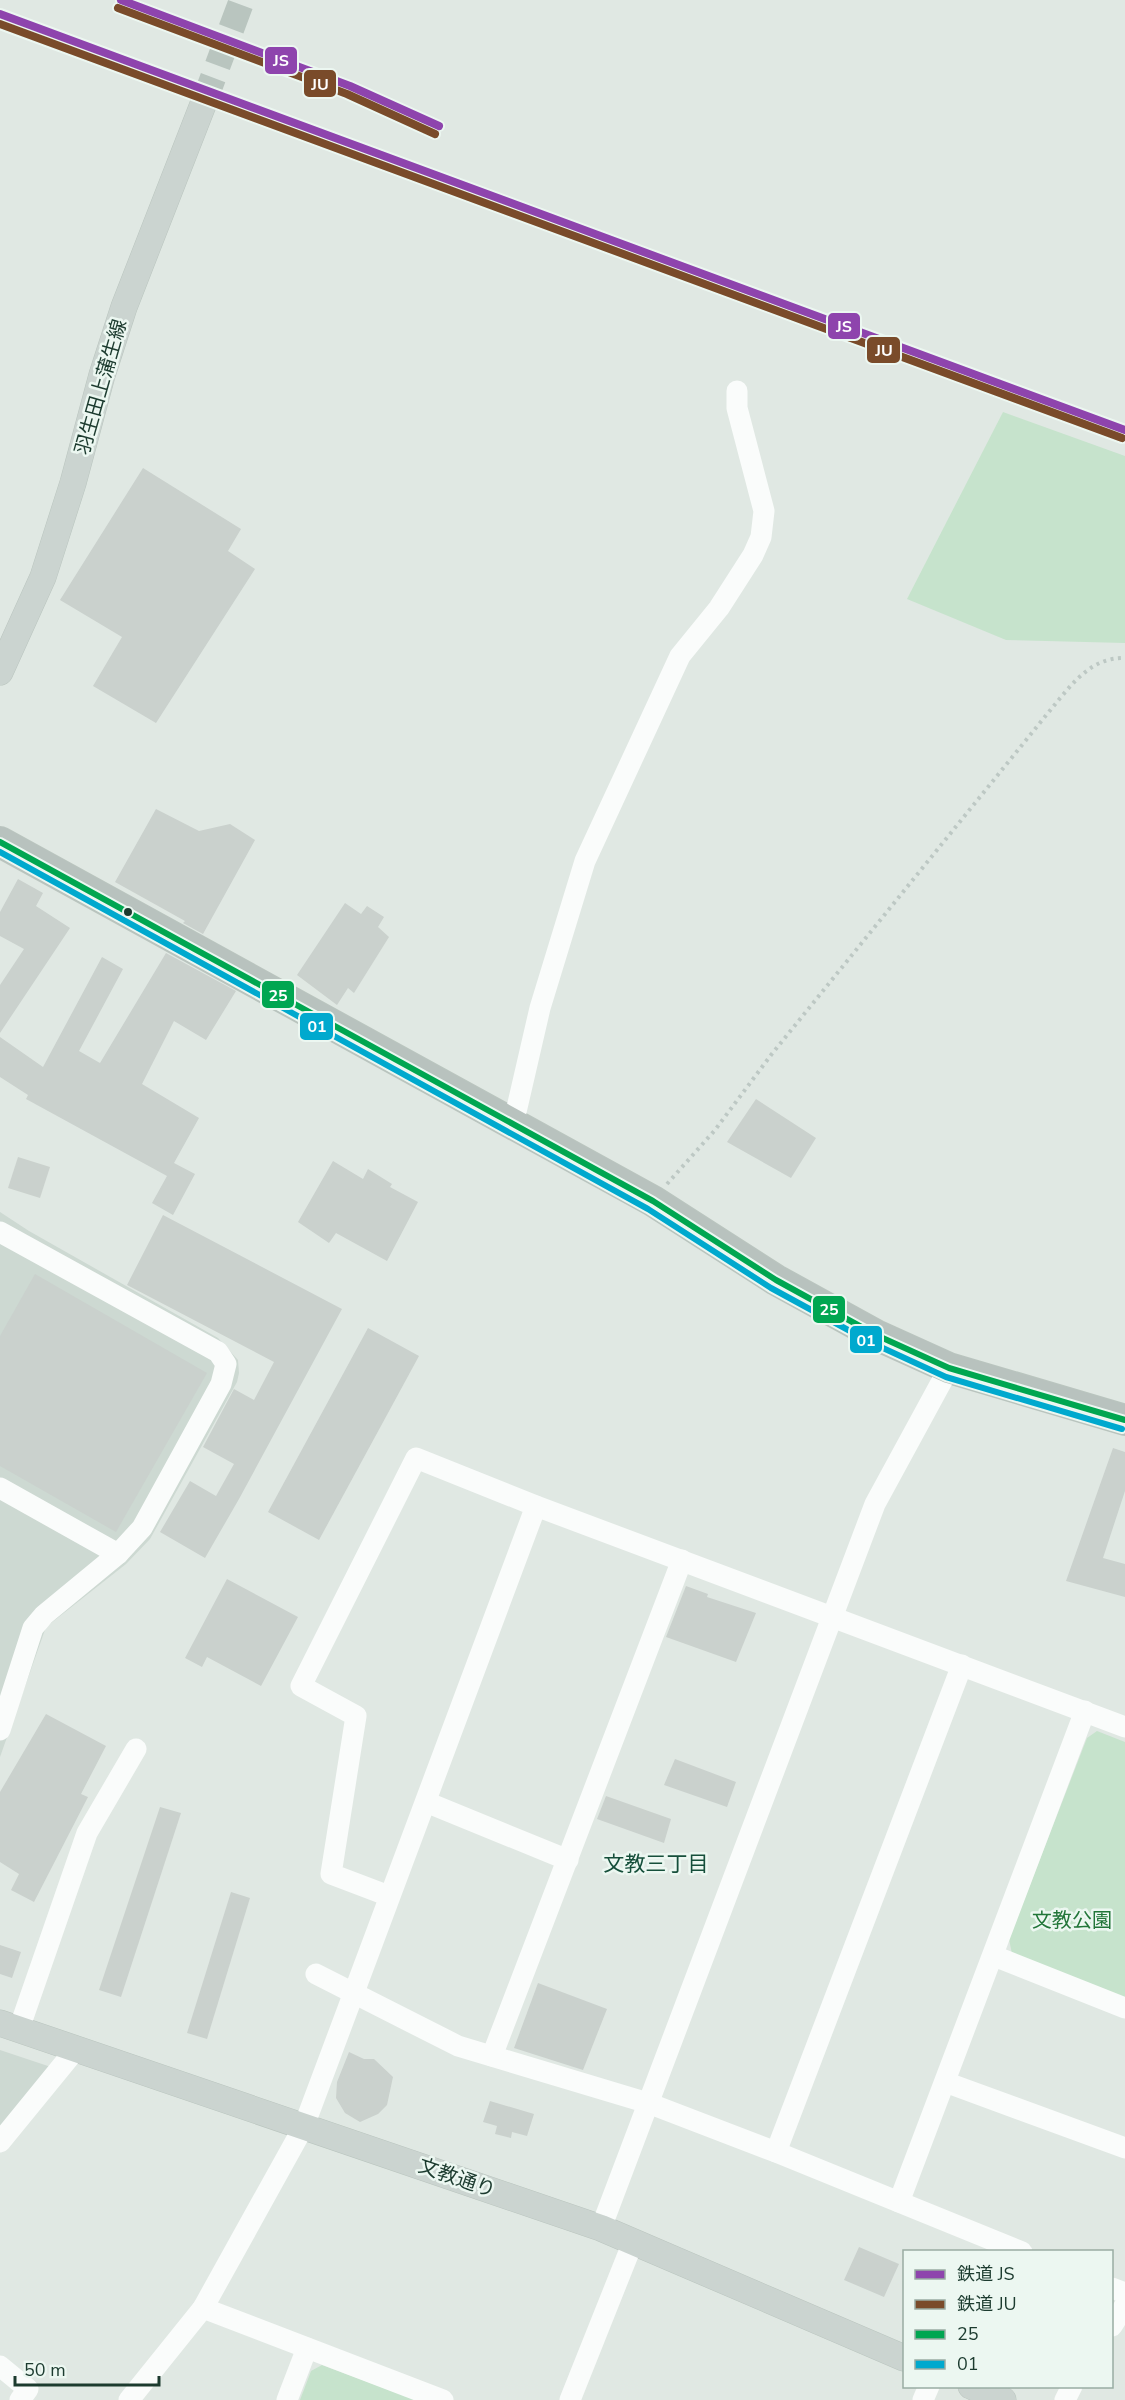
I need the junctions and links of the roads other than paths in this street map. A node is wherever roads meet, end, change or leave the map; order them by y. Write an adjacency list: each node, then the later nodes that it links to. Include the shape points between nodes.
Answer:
1 (204, 102): 3 (main road, 羽生田上蒲生線, via 111,344 50,559)
2 (737, 391): 5 (street, via 737,408 764,511 761,537 719,608 680,656 585,861 540,1008)
3 (0, 672)
4 (0, 842): 5 (highway)
5 (513, 1125): 7 (highway, via 652,1201 776,1280 876,1335)
6 (0, 1232): 11 (street, via 218,1352 226,1364 221,1384 142,1528)
7 (949, 1368): 8 (highway); 13 (street, via 875,1504)
8 (1125, 1420)
9 (0, 1488): 11 (street)
10 (537, 1506): 12 (street); 19 (street); 21 (street, via 416,1458 301,1686 357,1716 331,1874)
11 (118, 1554): 17 (street, via 33,1628)
12 (682, 1560): 13 (street); 20 (street)
13 (831, 1617): 14 (street); 30 (street)
14 (962, 1665): 15 (street); 34 (street)
15 (1085, 1711): 16 (street); 22 (street)
16 (1125, 1727)
17 (0, 1730)
18 (136, 1749): 26 (street, via 87,1833)
19 (426, 1803): 20 (street); 21 (street)
20 (568, 1860): 28 (street)
21 (389, 1896): 24 (street)
22 (994, 1956): 25 (street); 29 (street)
23 (316, 1974): 24 (street)
24 (353, 1993): 28 (street, via 458,2046); 31 (street)
25 (1125, 2008)
26 (10, 2026): 27 (main road, 文教通り)
27 (76, 2049): 31 (main road, 文教通り); 32 (street)
28 (492, 2056): 30 (street)
29 (945, 2082): 33 (street); 35 (street)
30 (648, 2103): 34 (street); 36 (street)
31 (304, 2126): 36 (main road, 文教通り); 40 (street)
32 (0, 2142)
33 (1125, 2148)
34 (776, 2152): 35 (street)
35 (899, 2202): 38 (street)
36 (601, 2228): 37 (main road, 文教通り)
37 (633, 2242): 43 (main road, 文教通り); 50 (street)
38 (1017, 2250)
39 (1125, 2305): 41 (street)
40 (203, 2308): 42 (street); 47 (street)
41 (1113, 2324)
42 (307, 2348): 48 (street); 49 (street)
43 (903, 2358)
44 (0, 2366): 46 (street, via 28,2389)
45 (976, 2388): 51 (main road)
46 (21, 2400)
47 (129, 2400)
48 (287, 2400)
49 (443, 2400)
50 (570, 2400)
51 (1003, 2400)

